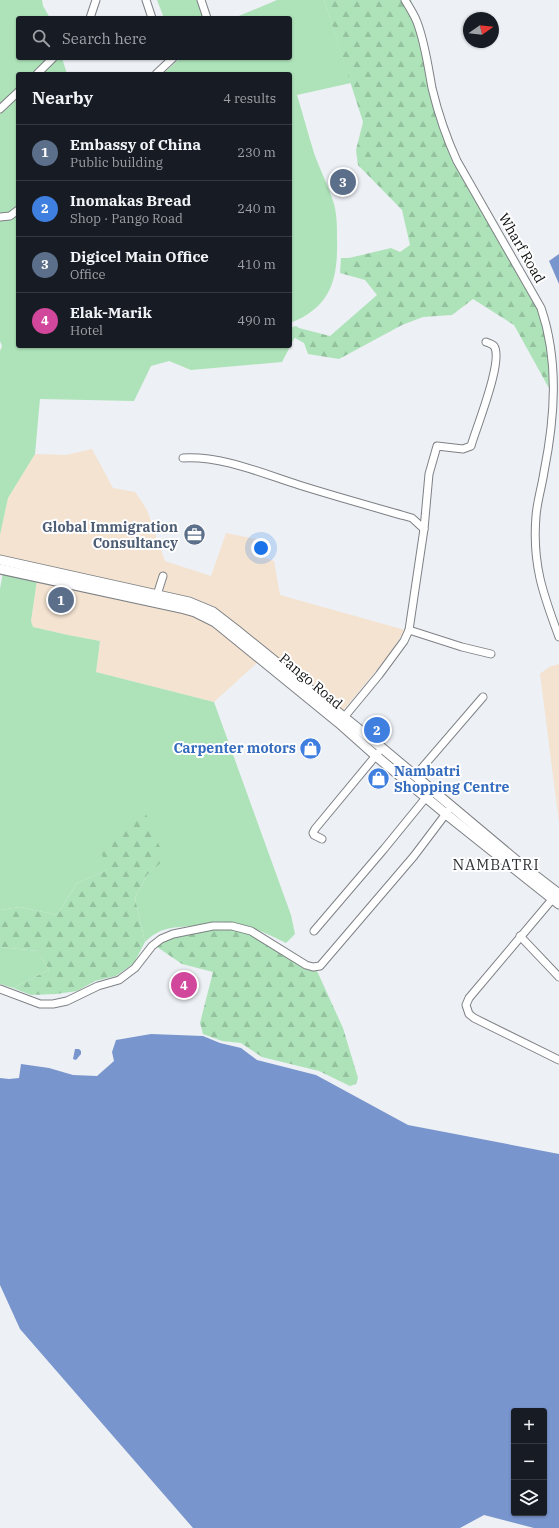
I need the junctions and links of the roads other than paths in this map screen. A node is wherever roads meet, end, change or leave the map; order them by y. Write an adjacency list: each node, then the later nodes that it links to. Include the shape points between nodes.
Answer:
1 (96, 0): 5 (street)
2 (146, 0): 6 (street)
3 (201, 0): 7 (street)
4 (405, 0): 24 (street, Wharf Road, via 417,21 422,37 434,96 449,144 541,308 555,347 556,388 552,430 536,516 536,557 542,591)
5 (91, 16)
6 (151, 16)
7 (206, 16)
8 (51, 60): 10 (street)
9 (171, 60): 11 (street)
10 (39, 72)
11 (158, 72)
12 (16, 94): 13 (street)
13 (0, 109)
14 (16, 212): 15 (street, via 10,216)
15 (0, 217)
16 (486, 342): 18 (street, via 495,346 496,370 470,447 436,447 429,474)
17 (183, 458): 18 (street, via 205,458 231,463 316,491 412,518)
18 (424, 529): 23 (street)
19 (0, 560): 22 (street, Pango Road)
20 (0, 569): 22 (street, Pango Road)
21 (163, 576): 22 (street)
22 (156, 598): 27 (street, Pango Road, via 189,602 213,612 290,673)
23 (409, 630): 25 (street); 27 (street, via 400,647)
24 (559, 637)
25 (491, 654)
26 (483, 697): 30 (street)
27 (342, 720): 28 (street, Pango Road); 29 (street, Pango Road)
28 (382, 748): 29 (street); 30 (street, Pango Road)
29 (376, 756): 31 (street, Pango Road); 34 (street, via 315,828 314,836)
30 (415, 776): 31 (street, Pango Road)
31 (429, 793): 32 (street, Pango Road); 33 (street, Pango Road); 36 (street)
32 (452, 806): 33 (street); 35 (street, Pango Road)
33 (446, 814): 35 (street, Pango Road); 39 (street, via 414,856 320,966 306,965 251,931 232,926 213,926 161,939 152,946 135,968 119,980 98,986 67,1001 40,1004)
34 (322, 839)
35 (557, 898): 37 (street)
36 (314, 931)
37 (520, 936): 38 (street); 40 (street, via 466,1002 466,1009 474,1018)
38 (559, 977)
39 (0, 989)
40 (559, 1060)

